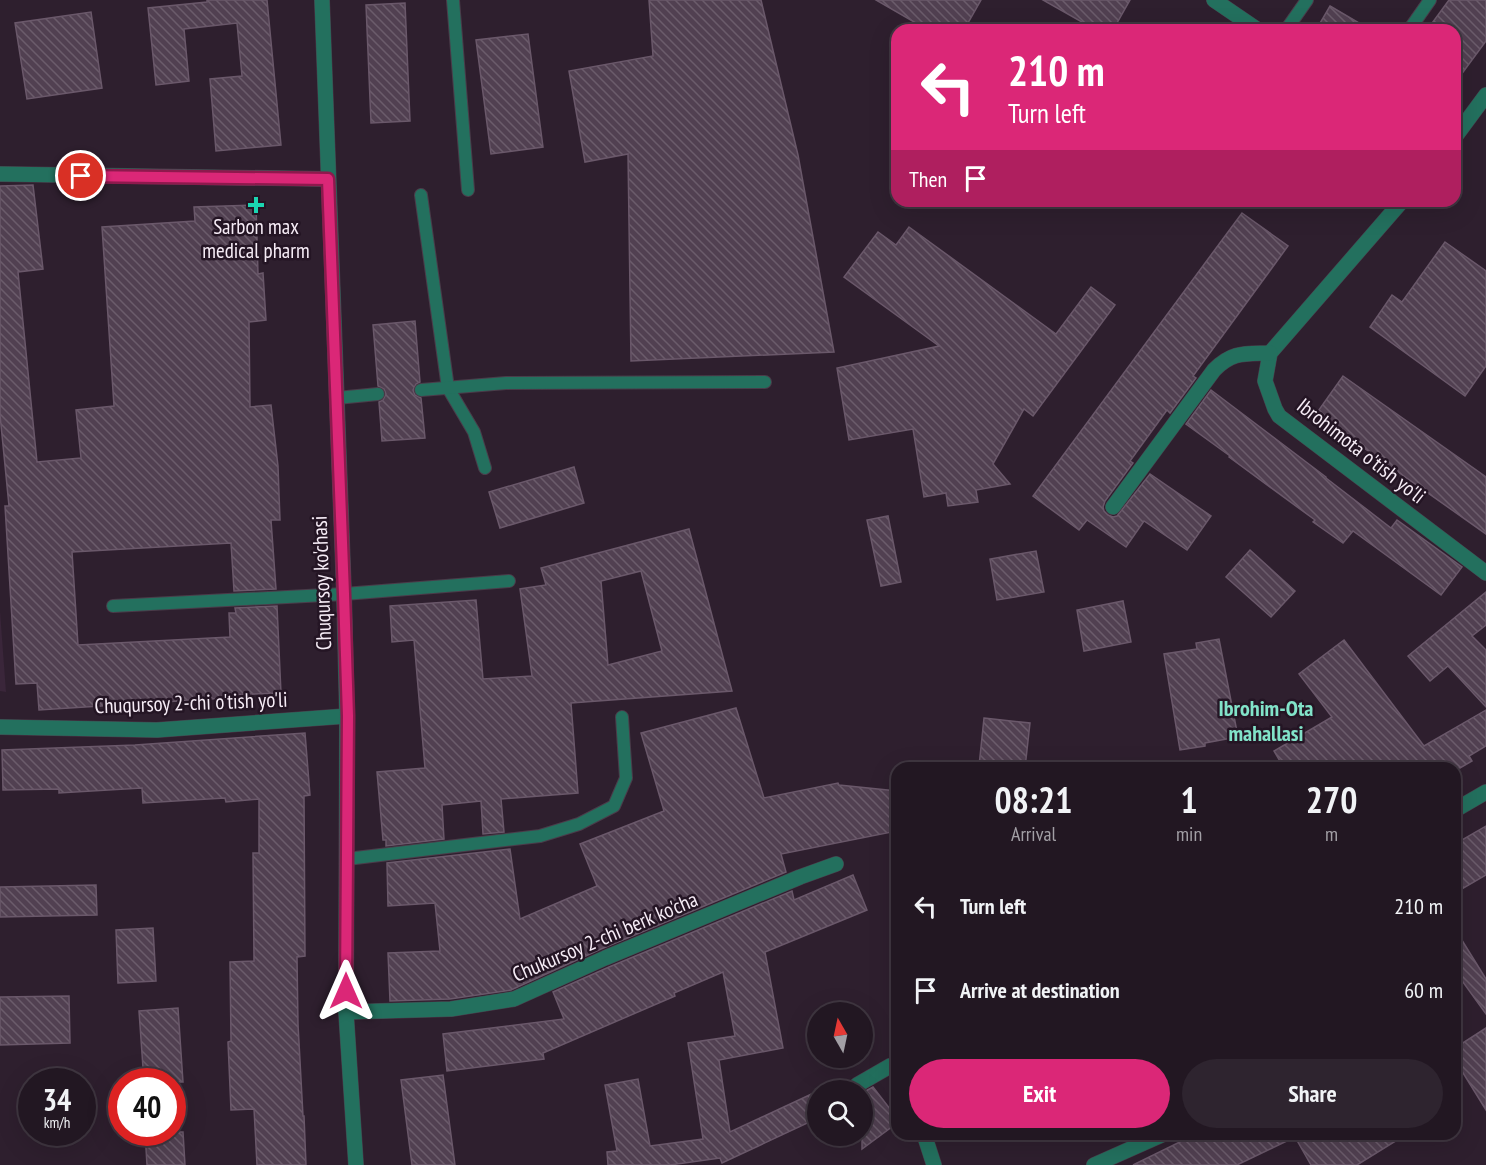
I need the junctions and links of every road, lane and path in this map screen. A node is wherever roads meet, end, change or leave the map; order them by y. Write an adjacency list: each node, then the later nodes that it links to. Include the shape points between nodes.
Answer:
1 (322, 0): 12 (street, Chuqursoy ko'chasi)
2 (453, 0): 13 (lane)
3 (1214, 0): 6 (street)
4 (1307, 0): 7 (lane)
5 (1430, 0): 8 (lane)
6 (1249, 24)
7 (1290, 24)
8 (1413, 24)
9 (1486, 95): 10 (street)
10 (1461, 129)
11 (0, 174): 12 (street)
12 (328, 179): 21 (street, Chuqursoy ko'chasi)
13 (468, 190)
14 (422, 195): 18 (lane)
15 (1397, 207): 16 (street)
16 (1270, 353): 23 (street, via 1238,354 1222,362); 24 (street, Ibrohimota o'tish yo'li, via 1265,381 1279,416)
17 (765, 382): 18 (lane, via 506,383)
18 (448, 388): 19 (lane); 22 (lane, via 474,432)
19 (421, 390)
20 (378, 394): 21 (lane)
21 (337, 398): 26 (street, Chuqursoy ko'chasi)
22 (485, 468)
23 (1113, 507)
24 (1486, 573)
25 (509, 581): 26 (lane)
26 (344, 594): 27 (lane); 28 (street, Chuqursoy ko'chasi)
27 (113, 606)
28 (348, 716): 30 (street, Chuqursoy 2-chi o'tish yo'li, via 156,730); 33 (street, Chuqursoy ko'chasi)
29 (622, 717): 33 (lane, via 626,777 614,807 579,824 540,836)
30 (0, 727)
31 (1486, 792): 32 (street)
32 (1461, 807)
33 (347, 859): 35 (street, Chuqursoy ko'chasi)
34 (836, 864): 35 (street, Chukursoy 2-chi berk ko'cha, via 514,999 451,1009)
35 (346, 1012): 40 (street, Chuqursoy ko'chasi)
36 (891, 1072): 37 (street)
37 (870, 1080)
38 (926, 1140): 41 (street)
39 (1150, 1140): 42 (street)
40 (356, 1165)
41 (934, 1165)
42 (1094, 1165)

